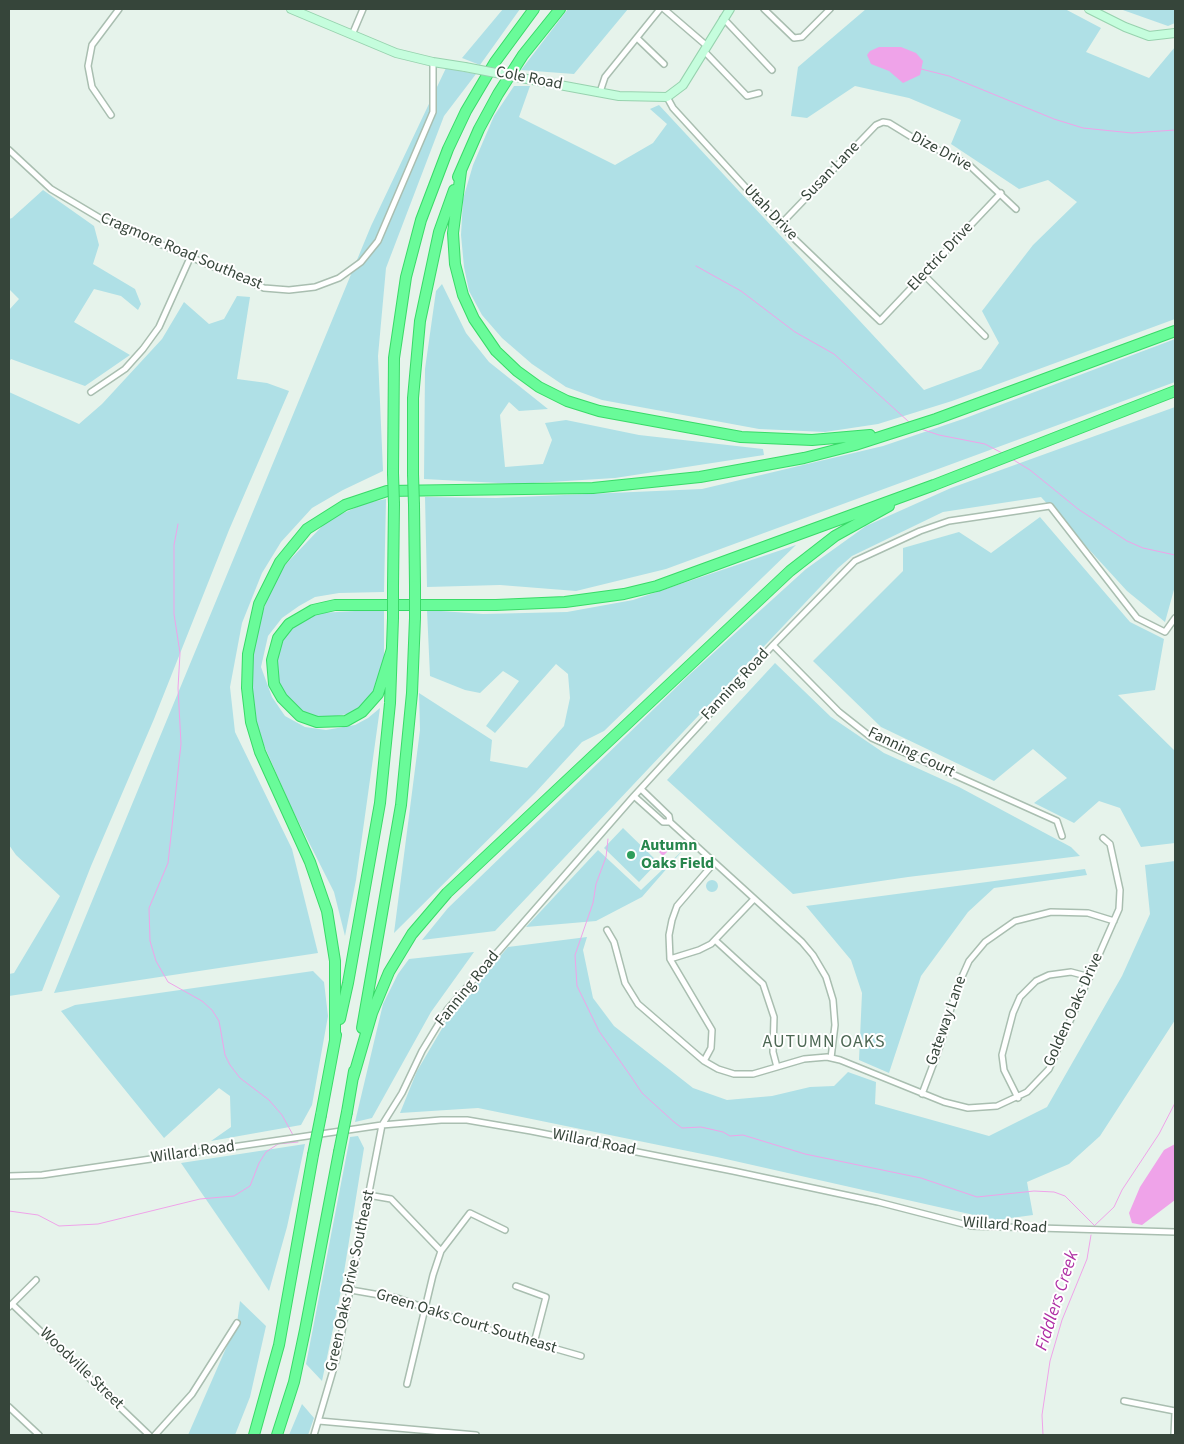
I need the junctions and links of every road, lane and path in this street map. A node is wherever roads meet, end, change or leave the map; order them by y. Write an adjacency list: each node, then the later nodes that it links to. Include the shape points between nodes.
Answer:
1 (119, 9): 23 (street, via 92,45 88,66 92,87)
2 (292, 9): 14 (street, Cole Road)
3 (363, 9): 14 (street)
4 (534, 9): 41 (highway, bridge, via 495,62 466,111 421,220 406,277 394,358)
5 (560, 9): 26 (highway, via 523,55 498,94)
6 (660, 9): 15 (street)
7 (664, 9): 16 (street)
8 (730, 9): 12 (street)
9 (764, 9): 10 (street, via 794,38 802,37)
10 (830, 9)
11 (1089, 9): 13 (street, via 1150,36)
12 (723, 18): 16 (street); 19 (street)
13 (1175, 33)
14 (352, 35): 17 (street, Cole Road, via 396,53)
15 (637, 38): 18 (street); 20 (street, via 602,82)
16 (705, 47): 21 (street, via 747,96); 22 (street, via 683,86)
17 (433, 62): 20 (street, Cole Road, bridge); 30 (street, Cragmore Road Southeast, via 433,112 378,242 361,262 339,278 321,285 289,290 264,288)
18 (664, 64)
19 (772, 70)
20 (600, 92): 22 (street, Cole Road, via 619,96)
21 (759, 93)
22 (667, 97): 29 (street, Utah Drive, via 673,108)
23 (111, 115)
24 (883, 122): 27 (street, Dize Drive, via 968,164); 29 (street, Susan Lane, via 876,125)
25 (9, 150): 30 (street, Cragmore Road Southeast, via 51,189 103,220)
26 (461, 170): 37 (highway, via 454,219 454,248 458,280 468,307 482,333 507,362 527,380 552,394 599,411 760,439 852,438); 58 (highway, bridge, via 439,232 420,321 413,398 415,618 411,702 401,805)
27 (1001, 193): 28 (street, Dize Drive); 31 (street, Electric Drive)
28 (1016, 209)
29 (780, 225): 32 (street, Utah Drive)
30 (190, 258): 36 (street, via 159,326 143,349 125,369)
31 (925, 276): 32 (street, Electric Drive); 34 (street)
32 (880, 321)
33 (1175, 331): 37 (highway)
34 (985, 336)
35 (1175, 391): 38 (highway)
36 (92, 392)
37 (936, 419): 54 (highway, via 804,458 700,478 593,488 387,491 357,499 332,511 298,538 273,573 259,604 249,647 247,688 251,722 260,752 310,862 327,911 335,961)
38 (934, 485): 41 (highway, via 691,574 624,594 556,602 335,605 313,610 289,624 278,638 272,660 274,684 288,706 300,716 317,722 346,720 362,712 378,694); 58 (highway, via 856,523 790,570 447,893 412,934 388,972)
39 (1175, 618): 40 (street, Fanning Road, via 1165,632 1137,618 1050,506 949,521 855,561)
40 (772, 646): 42 (street, Fanning Road); 45 (street, Fanning Court, via 838,712 872,738 1057,821)
41 (392, 649): 54 (highway, via 379,812)
42 (640, 789): 43 (street, Fanning Road); 44 (street, via 670,816)
43 (634, 796): 44 (street, via 663,822); 61 (street, Fanning Road, via 447,1010)
44 (670, 822): 47 (street)
45 (1062, 836)
46 (1103, 838): 49 (street, Golden Oaks Drive, via 1110,844 1120,890)
47 (714, 863): 48 (street); 52 (street, via 674,913 669,935)
48 (754, 899): 51 (street); 55 (street, via 802,942 822,969 835,1009)
49 (1114, 921): 53 (street, Golden Oaks Drive); 59 (street, Gateway Lane, via 1088,913 1051,912 1015,921 985,942 969,961 956,988)
50 (607, 930): 56 (street, Golden Oaks Drive, via 633,998)
51 (715, 940): 52 (street, via 699,950); 57 (street, via 763,984 774,1017 773,1052)
52 (670, 959): 56 (street, via 709,1023 712,1042)
53 (1090, 977): 60 (street, Golden Oaks Drive, via 1049,1069); 60 (street, via 1071,972 1050,975 1036,981 1020,997 1002,1055 1004,1070)
54 (335, 1040): 83 (highway, bridge, via 279,1345)
55 (831, 1058): 57 (street, Golden Oaks Drive, via 812,1057); 59 (street, Golden Oaks Drive)
56 (704, 1061): 57 (street, Golden Oaks Drive, via 743,1075)
57 (777, 1067)
58 (353, 1078): 84 (highway, bridge, via 306,1330)
59 (922, 1094): 60 (street, Golden Oaks Drive, via 956,1106 978,1108 997,1106)
60 (1018, 1098)
61 (382, 1126): 62 (street, Willard Road, via 42,1175); 63 (street, Green Oaks Drive Southeast); 65 (street, Willard Road, via 441,1120 496,1124 733,1171 987,1228)
62 (9, 1176)
63 (368, 1195): 66 (street, via 390,1198); 69 (street, Green Oaks Drive Southeast)
64 (505, 1230): 66 (street, via 470,1213)
65 (1175, 1232)
66 (441, 1251): 71 (street)
67 (36, 1280): 70 (street)
68 (516, 1286): 73 (street, via 546,1298)
69 (350, 1290): 71 (street, Green Oaks Court Southeast, via 397,1298); 79 (street, Green Oaks Drive Southeast)
70 (10, 1305): 81 (street, Woodville Street)
71 (426, 1308): 73 (street, Green Oaks Court Southeast); 75 (street)
72 (237, 1323): 82 (street, via 192,1394)
73 (534, 1343): 74 (street, Green Oaks Court Southeast)
74 (581, 1356)
75 (407, 1384)
76 (1124, 1401): 78 (street)
77 (9, 1407): 80 (street)
78 (1175, 1411): 87 (street)
79 (320, 1421): 85 (street, Green Oaks Drive Southeast); 86 (street)
80 (39, 1435)
81 (149, 1435)
82 (155, 1435)
83 (254, 1435)
84 (277, 1435)
85 (314, 1435)
86 (476, 1435)
87 (1174, 1435)

